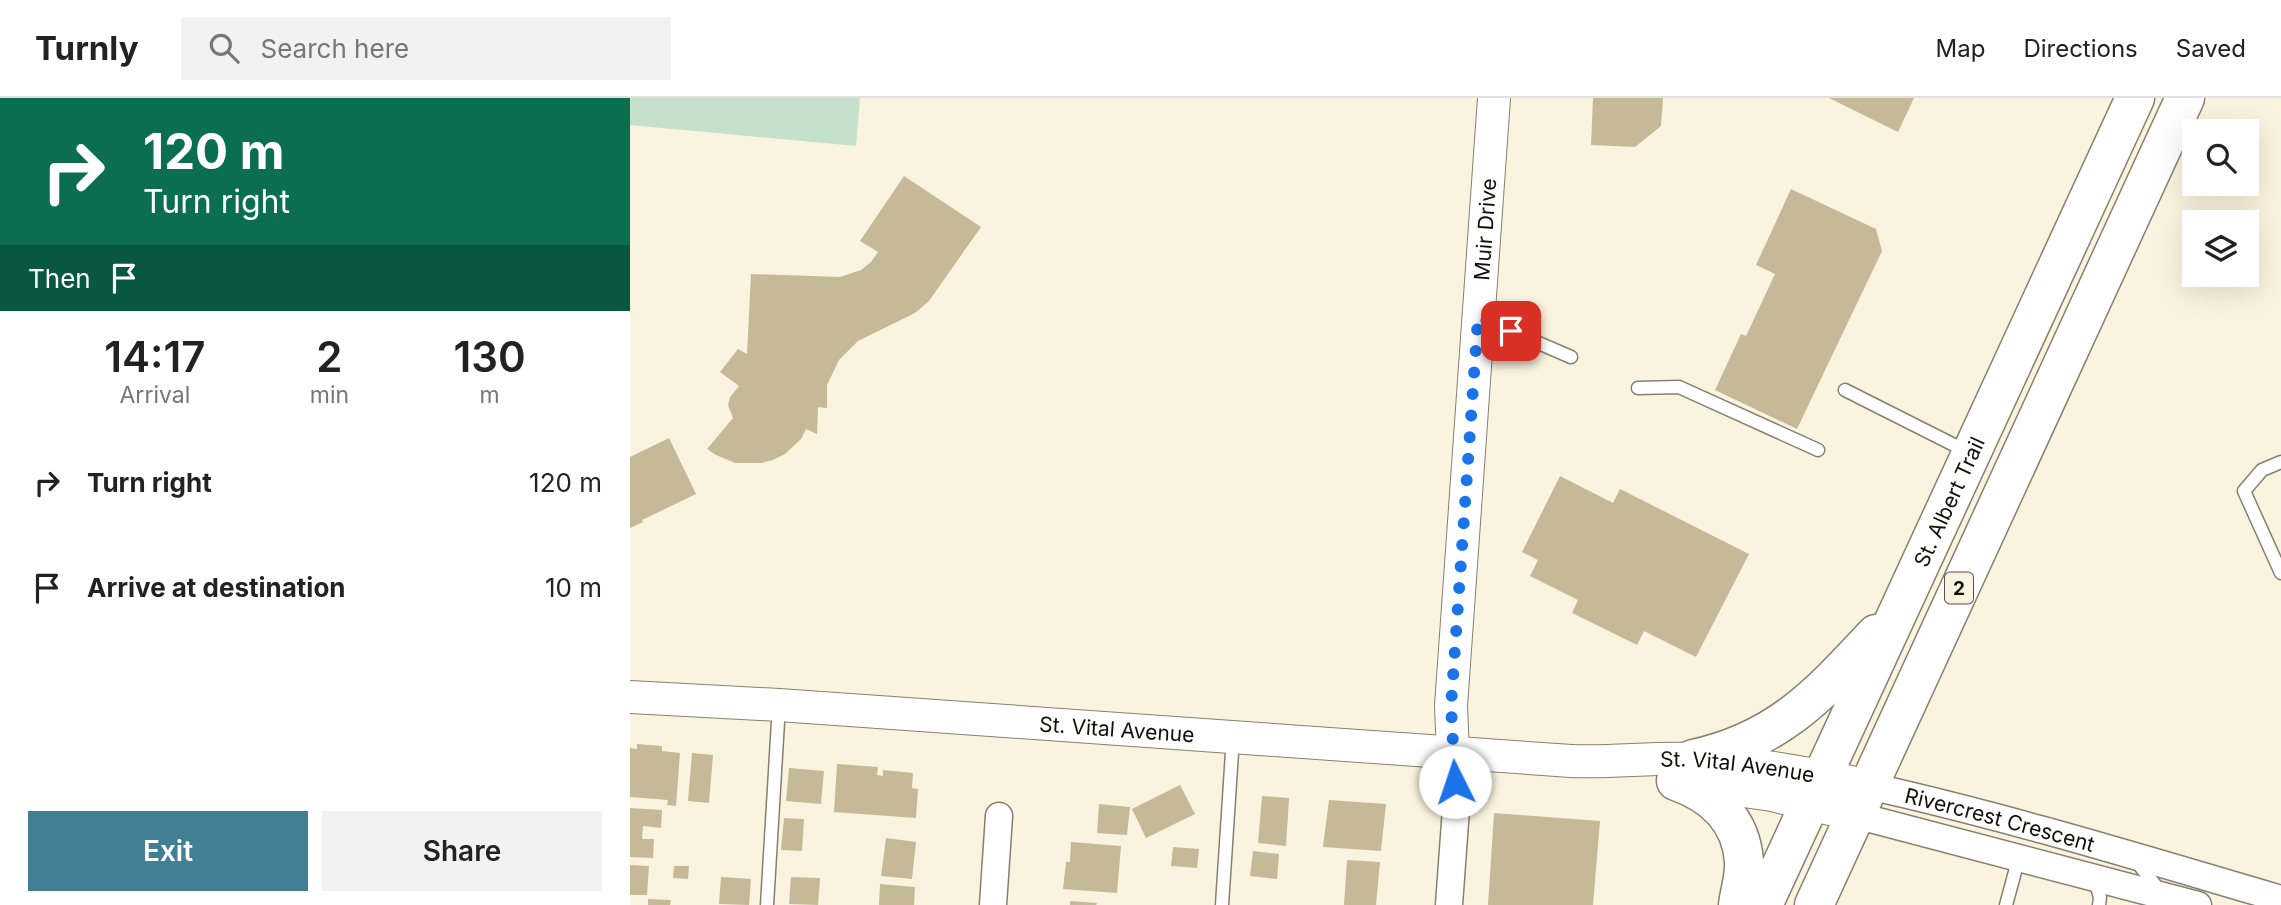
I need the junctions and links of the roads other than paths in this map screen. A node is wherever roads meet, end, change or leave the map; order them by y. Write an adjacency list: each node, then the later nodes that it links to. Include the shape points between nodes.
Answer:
1 (1494, 98): 4 (street, Muir Drive)
2 (2135, 98): 9 (main road, St. Albert Trail / 2)
3 (2185, 98): 19 (main road, 2)
4 (1478, 317): 5 (lane); 16 (street, Muir Drive, via 1451,706)
5 (1571, 357)
6 (1638, 388): 8 (lane, via 1679,387)
7 (1845, 390): 9 (lane)
8 (1818, 450)
9 (1971, 454): 12 (main road, St. Albert Trail / 2)
10 (2281, 463): 11 (lane, via 2262,470 2244,491)
11 (2281, 573)
12 (1899, 610): 17 (main road, via 1830,683 1787,720); 18 (main road, St. Albert Trail / 2)
13 (630, 697): 14 (street, St. Vital Avenue)
14 (779, 705): 15 (street, St. Vital Avenue); 27 (lane)
15 (1233, 737): 16 (street, St. Vital Avenue); 29 (lane)
16 (1453, 753): 17 (street, St. Vital Avenue); 30 (street, Muir Drive, via 1457,795)
17 (1684, 770): 18 (street, St. Vital Avenue); 31 (main road, via 1735,828 1744,861)
18 (1816, 789): 19 (street, St. Vital Avenue); 32 (main road, St. Albert Trail / 2)
19 (1862, 800): 21 (street, Rivercrest Crescent, via 1925,798); 22 (street, Rivercrest Crescent); 33 (main road, 2)
20 (999, 816): 28 (street)
21 (2129, 853): 24 (street); 25 (street, Rivercrest Crescent); 26 (lane)
22 (2019, 857): 23 (street, Rivercrest Crescent); 34 (lane)
23 (2094, 878): 24 (street, Rivercrest Crescent); 35 (lane, Rivercrest Crescent)
24 (2133, 897): 26 (street, Rivercrest Crescent)
25 (2281, 899)
26 (2165, 901): 36 (street, Rivercrest Crescent)
27 (767, 905)
28 (993, 905)
29 (1222, 905)
30 (1449, 905)
31 (1738, 905)
32 (1763, 905)
33 (1814, 905)
34 (2006, 905)
35 (2099, 905)
36 (2198, 905)

